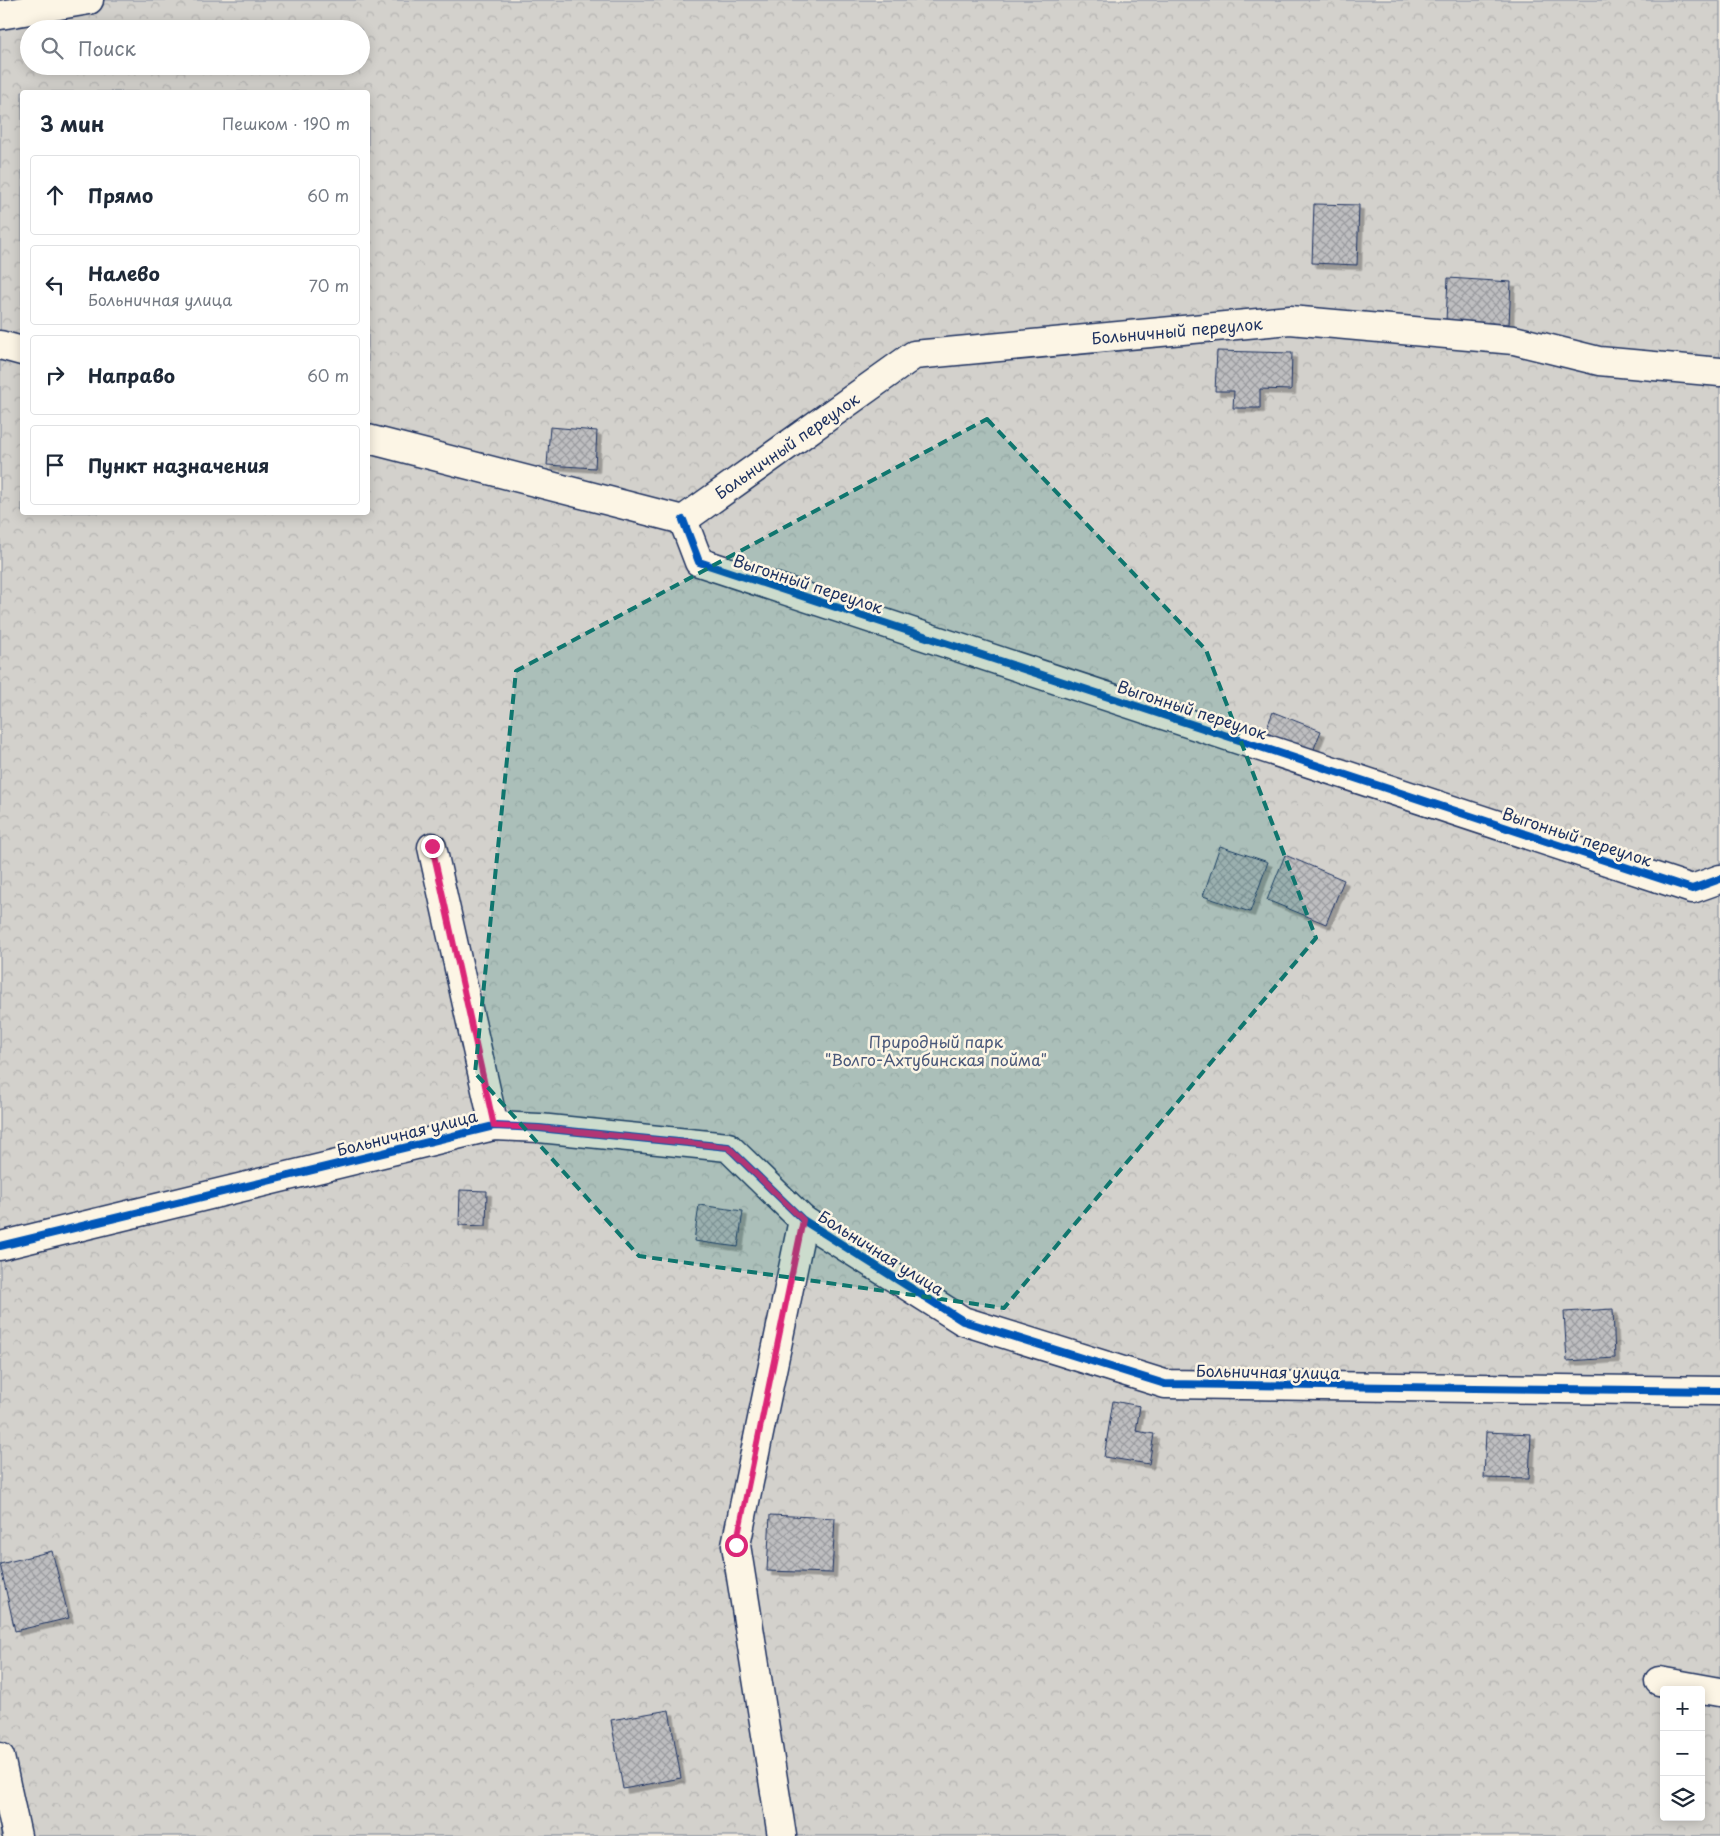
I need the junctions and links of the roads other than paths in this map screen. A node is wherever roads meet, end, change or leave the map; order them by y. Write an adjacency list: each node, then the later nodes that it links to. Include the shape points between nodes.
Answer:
1 (89, 0): 2 (street)
2 (0, 15)
3 (0, 345): 4 (street)
4 (20, 350)
5 (1720, 372): 7 (street, Больничный переулок, via 1599,361 1514,340 1290,320 914,355)
6 (370, 440): 7 (street)
7 (683, 520): 9 (street, Выгонный переулок, via 699,562 1692,889)
8 (432, 846): 10 (street)
9 (1720, 880)
10 (494, 1126): 11 (street, Больничная улица, via 728,1147); 12 (street, Больничная улица)
11 (803, 1220): 13 (street, Больничная улица, via 963,1322 1166,1384); 18 (street, via 736,1545)
12 (0, 1246)
13 (1720, 1392)
14 (1659, 1681): 15 (street)
15 (1720, 1692)
16 (0, 1757): 17 (street)
17 (17, 1836)
18 (782, 1836)

